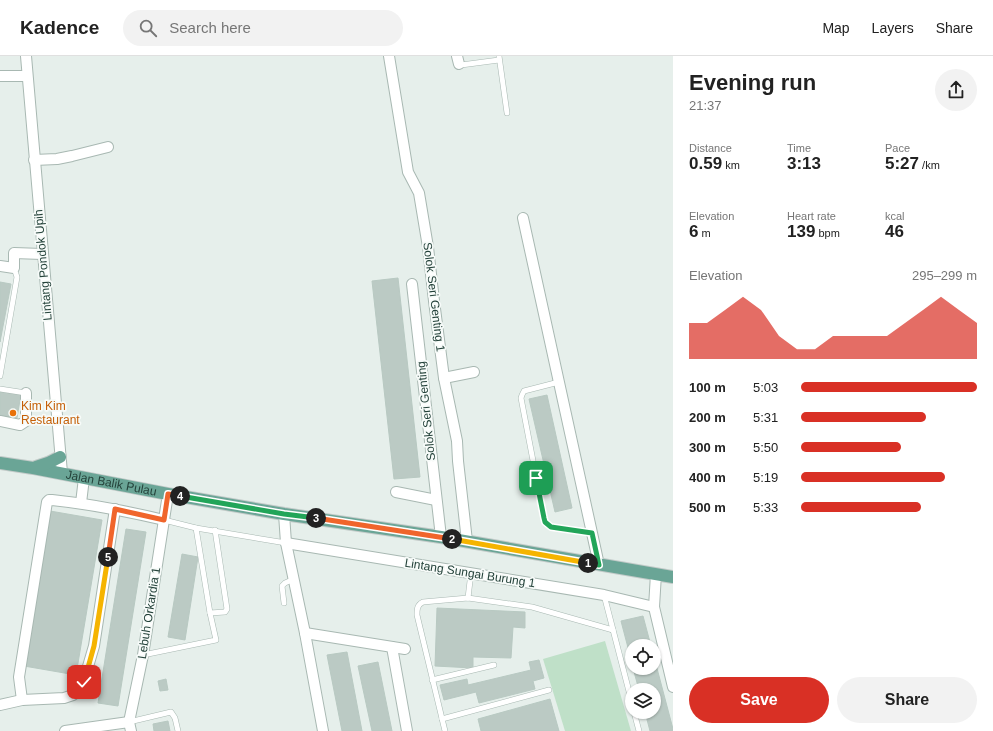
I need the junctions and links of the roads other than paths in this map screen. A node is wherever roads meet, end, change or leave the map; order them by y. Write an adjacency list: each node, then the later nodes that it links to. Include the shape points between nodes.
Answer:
1 (26, 56): 6 (street, Lintang Pondok Upih)
2 (389, 56): 17 (street, Solok Seri Genting 1, via 408,172 419,193)
3 (499, 58): 4 (lane, via 461,66); 7 (lane)
4 (458, 60)
5 (0, 76): 6 (street)
6 (27, 76): 9 (street, Lintang Pondok Upih)
7 (507, 113)
8 (108, 147): 9 (street, via 72,156)
9 (34, 160): 11 (street, Lintang Pondok Upih)
10 (523, 218): 18 (street)
11 (42, 254): 13 (street, via 14,253); 22 (street, Lintang Pondok Upih)
12 (0, 266): 13 (street)
13 (14, 268): 16 (lane, via 17,277)
14 (412, 284): 29 (street, Solok Seri Genting)
15 (474, 372): 17 (street)
16 (0, 376)
17 (444, 378): 38 (street, Solok Seri Genting 1, via 457,441)
18 (559, 382): 36 (street); 36 (lane, via 524,391 522,395 544,518 551,527)
19 (0, 389): 20 (lane)
20 (26, 393): 21 (street, via 25,422 20,425)
21 (0, 421)
22 (60, 457): 24 (main road); 25 (street, Lintang Pondok Upih)
23 (0, 462): 24 (main road, Jalan Balik Pulau)
24 (33, 468): 25 (main road, Jalan Balik Pulau)
25 (62, 473): 26 (main road, Jalan Balik Pulau)
26 (84, 478): 28 (main road, Jalan Balik Pulau); 30 (street)
27 (396, 492): 29 (street)
28 (168, 494): 32 (main road, Jalan Balik Pulau); 33 (street, Lebuh Orkardia 1)
29 (436, 500): 37 (street, Solok Seri Genting)
30 (81, 503): 31 (street); 60 (street, via 52,500 48,502 19,677)
31 (115, 509): 33 (street); 60 (street, via 94,646 82,687 73,695 64,698)
32 (284, 514): 37 (main road, Jalan Balik Pulau); 39 (street)
33 (164, 520): 34 (lane); 54 (street, Lebuh Orkardia 1)
34 (196, 528): 35 (lane); 49 (lane)
35 (215, 530): 39 (lane); 49 (lane, via 227,609 225,612)
36 (592, 533): 40 (street)
37 (440, 537): 38 (main road, Jalan Balik Pulau)
38 (467, 541): 40 (main road, Jalan Balik Pulau)
39 (286, 543): 41 (street, Lintang Sungai Burung 1); 44 (street)
40 (599, 565): 42 (main road, Jalan Balik Pulau)
41 (472, 573): 45 (street, Lintang Sungai Burung 1); 46 (lane)
42 (656, 574): 43 (main road, Jalan Balik Pulau); 48 (street)
43 (673, 577)
44 (294, 579): 47 (lane, via 282,586); 51 (street)
45 (604, 595): 48 (street, Lintang Sungai Burung 1); 50 (lane)
46 (468, 598): 50 (lane, via 532,607); 56 (lane, via 423,602 416,609)
47 (284, 603)
48 (654, 607): 58 (street)
49 (210, 613): 54 (lane, via 216,640)
50 (613, 630): 57 (lane)
51 (305, 633): 52 (street); 68 (street)
52 (392, 647): 53 (street); 69 (street)
53 (405, 649)
54 (143, 656): 64 (street, Lebuh Orkardia 1)
55 (494, 665): 56 (lane)
56 (432, 680): 62 (lane)
57 (627, 683)
58 (673, 687)
59 (549, 690): 62 (lane)
60 (22, 700): 61 (street)
61 (0, 705)
62 (442, 718): 70 (lane)
63 (636, 719): 71 (lane)
64 (130, 726): 65 (street); 67 (lane, via 171,712)
65 (88, 730): 66 (street)
66 (65, 731)
67 (178, 731)
68 (323, 731)
69 (407, 731)
70 (445, 731)
71 (639, 731)

